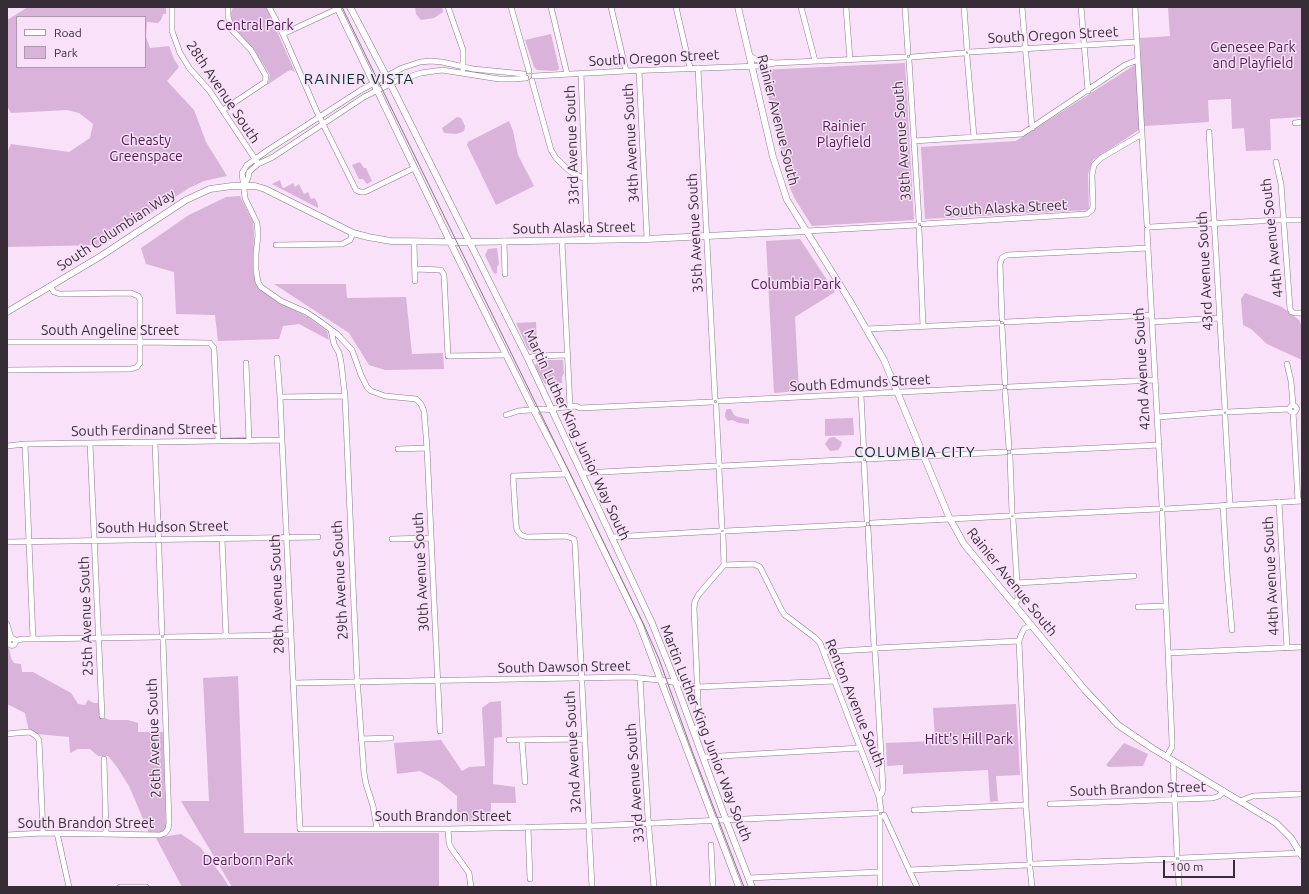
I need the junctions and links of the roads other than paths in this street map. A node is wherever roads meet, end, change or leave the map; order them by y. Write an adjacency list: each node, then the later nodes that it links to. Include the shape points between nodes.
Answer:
1 (172, 7): 46 (street, 28th Avenue South, via 172,31 180,53)
2 (270, 7): 19 (street)
3 (350, 7): 40 (main road, Martin Luther King Junior Way South)
4 (448, 7): 30 (street, via 463,50)
5 (511, 7): 38 (street)
6 (551, 7): 39 (street, 33rd Avenue South)
7 (611, 7): 35 (street, 34th Avenue South)
8 (676, 7): 32 (street)
9 (738, 7): 24 (main road, Rainier Avenue South)
10 (801, 7): 28 (street)
11 (846, 7): 26 (street)
12 (905, 7): 25 (street, 38th Avenue South)
13 (964, 7): 23 (street)
14 (1022, 7): 22 (street)
15 (1081, 7): 21 (street)
16 (1135, 7): 20 (street, 42nd Avenue South)
17 (226, 8): 46 (street, via 232,30 255,56 266,78 264,82)
18 (337, 8): 19 (street); 42 (main road, Martin Luther King Junior Way South)
19 (283, 34): 47 (street)
20 (1137, 42): 21 (street, South Oregon Street); 27 (street, 42nd Avenue South)
21 (1084, 46): 22 (street, South Oregon Street); 45 (street)
22 (1025, 49): 23 (street, South Oregon Street); 51 (street)
23 (967, 53): 25 (street, South Oregon Street); 54 (street)
24 (750, 56): 29 (street, South Oregon Street); 31 (main road, Rainier Avenue South)
25 (908, 57): 26 (street, South Oregon Street); 55 (street, 38th Avenue South)
26 (850, 60): 28 (street, South Oregon Street)
27 (1138, 60): 45 (street); 53 (street, 42nd Avenue South)
28 (815, 61): 29 (street, South Oregon Street)
29 (775, 63): 31 (street, South Oregon Street)
30 (463, 66): 36 (street); 38 (street); 40 (street, via 425,62 402,68)
31 (752, 66): 33 (street, South Oregon Street); 66 (main road, Rainier Avenue South, via 773,158 784,192)
32 (690, 68): 33 (street, South Oregon Street); 34 (street, South Oregon Street)
33 (698, 68): 68 (street, 35th Avenue South)
34 (639, 70): 35 (street, South Oregon Street); 69 (street, 34th Avenue South)
35 (626, 71): 37 (street, South Oregon Street)
36 (462, 72): 38 (street, via 499,79 514,79); 43 (street, via 442,70 421,73)
37 (581, 73): 39 (street, South Oregon Street); 59 (street, 33rd Avenue South)
38 (526, 74): 41 (street)
39 (567, 74): 41 (street, South Oregon Street)
40 (386, 76): 42 (street); 43 (main road, Martin Luther King Junior Way South)
41 (533, 78): 59 (street, via 551,150 567,169)
42 (374, 83): 44 (main road, Martin Luther King Junior Way South); 47 (street)
43 (390, 84): 44 (street); 75 (main road, Martin Luther King Junior Way South)
44 (377, 90): 50 (street); 58 (main road, Martin Luther King Junior Way South)
45 (1088, 91): 51 (street)
46 (223, 110): 56 (street, 28th Avenue South)
47 (320, 117): 50 (street); 56 (street)
48 (1302, 122): 49 (street)
49 (1295, 123)
50 (324, 124): 56 (street, via 272,157); 58 (street, via 360,192)
51 (1032, 128): 54 (street, via 1022,134)
52 (1209, 132): 63 (street, 43rd Avenue South)
53 (1142, 134): 64 (street, South Alaska Street, via 1094,164 1093,207 1084,215); 65 (street, 42nd Avenue South)
54 (974, 137): 55 (street)
55 (914, 141): 64 (street, 38th Avenue South)
56 (257, 162): 60 (street, via 249,172)
57 (1276, 162): 61 (street, 44th Avenue South)
58 (414, 168): 74 (main road, Martin Luther King Junior Way South)
59 (585, 179): 70 (street, 33rd Avenue South)
60 (244, 186): 67 (main road, South Alaska Street, via 255,186 275,192); 81 (main road, South Columbian Way, via 218,188 192,196); 90 (street, via 244,198 257,223 258,282 268,293 306,312)
61 (1284, 220): 62 (street); 63 (street); 83 (street, 44th Avenue South, via 1290,309 1292,312)
62 (1302, 220)
63 (1214, 224): 65 (street); 85 (street, 43rd Avenue South)
64 (919, 225): 66 (street, South Alaska Street); 88 (street, 38th Avenue South)
65 (1148, 227): 77 (street, 42nd Avenue South)
66 (807, 231): 68 (main road, South Alaska Street); 89 (main road, Rainier Avenue South)
67 (353, 233): 73 (main road, South Alaska Street, via 377,239); 76 (street, via 350,240 342,244)
68 (707, 236): 69 (main road, South Alaska Street); 106 (street, 35th Avenue South)
69 (647, 239): 70 (main road, South Alaska Street)
70 (587, 240): 72 (main road, South Alaska Street)
71 (504, 241): 72 (main road, South Alaska Street); 75 (main road, South Alaska Street); 79 (street)
72 (562, 241): 94 (street)
73 (414, 242): 74 (main road, South Alaska Street); 78 (street)
74 (450, 242): 75 (main road, South Alaska Street); 93 (main road, Martin Luther King Junior Way South)
75 (470, 242): 96 (main road, Martin Luther King Junior Way South)
76 (276, 245)
77 (1148, 248): 84 (street, 42nd Avenue South); 87 (street, via 1007,255 1002,258 1000,264)
78 (415, 269): 80 (street); 93 (street, via 439,269 444,275 448,356)
79 (505, 274)
80 (415, 280)
81 (50, 286): 82 (main road, South Columbian Way); 92 (street, via 54,292 60,294 131,293 138,296)
82 (7, 312)
83 (1302, 313)
84 (1151, 316): 86 (street, 42nd Avenue South); 87 (street)
85 (1220, 318): 86 (street); 112 (street, 43rd Avenue South)
86 (1152, 322): 100 (street, 42nd Avenue South)
87 (1002, 323): 88 (street); 101 (street)
88 (923, 326): 89 (street)
89 (867, 329): 102 (main road, Rainier Avenue South)
90 (331, 330): 104 (street, 29th Avenue South, via 341,362); 123 (street, 30th Avenue South, via 352,350 367,387 375,393 416,399 421,404 424,411)
91 (7, 342): 92 (street, South Angeline Street)
92 (140, 342): 99 (street, via 140,360 138,365 131,368); 116 (street, South Angeline Street, via 212,344)
93 (506, 355): 110 (main road, Martin Luther King Junior Way South)
94 (568, 355): 96 (street, via 534,356); 107 (street)
95 (277, 358): 105 (street, 28th Avenue South)
96 (528, 359): 111 (main road, Martin Luther King Junior Way South)
97 (246, 363): 117 (street)
98 (1287, 364): 109 (street)
99 (7, 370)
100 (1155, 380): 101 (street, South Edmunds Street); 114 (street, 42nd Avenue South)
101 (1005, 387): 102 (street, South Edmunds Street); 125 (street)
102 (898, 393): 103 (street, South Edmunds Street); 126 (main road, Rainier Avenue South)
103 (861, 395): 106 (street, South Edmunds Street); 127 (street)
104 (345, 396): 105 (street); 175 (street, 29th Avenue South)
105 (280, 397): 115 (street, 28th Avenue South)
106 (715, 401): 108 (street, South Edmunds Street); 128 (street, 35th Avenue South)
107 (570, 406): 108 (street, South Edmunds Street); 111 (street, South Edmunds Street)
108 (580, 408): 111 (street, South Edmunds Street)
109 (1295, 408): 112 (street); 131 (street)
110 (533, 410): 111 (street, South Edmunds Street); 113 (street, South Edmunds Street); 130 (main road, Martin Luther King Junior Way South)
111 (552, 410): 129 (main road, Martin Luther King Junior Way South)
112 (1225, 412): 114 (street); 134 (street, 43rd Avenue South)
113 (506, 415)
114 (1158, 417): 121 (street, 42nd Avenue South)
115 (282, 440): 117 (street, South Ferdinand Street); 140 (street, 28th Avenue South)
116 (218, 441): 117 (street, South Ferdinand Street); 118 (street, South Ferdinand Street)
117 (249, 441)
118 (155, 442): 119 (street, South Ferdinand Street); 145 (street, 26th Avenue South)
119 (90, 443): 120 (street, South Ferdinand Street); 147 (street, 25th Avenue South)
120 (25, 444): 122 (street, South Ferdinand Street); 148 (street)
121 (1159, 445): 125 (street); 135 (street, 42nd Avenue South)
122 (7, 446)
123 (427, 448): 124 (street); 144 (street, 30th Avenue South)
124 (398, 449)
125 (1009, 452): 126 (street); 136 (street)
126 (924, 456): 127 (street); 137 (main road, Rainier Avenue South)
127 (864, 459): 128 (street); 138 (street)
128 (719, 466): 129 (street); 139 (street, 35th Avenue South)
129 (582, 473): 142 (main road, Martin Luther King Junior Way South)
130 (567, 474): 172 (street, 32nd Avenue South, via 513,476 517,530 521,535 566,536 574,539); 173 (main road, Martin Luther King Junior Way South, via 639,623)
131 (1300, 501): 132 (street)
132 (1279, 502): 134 (street); 167 (street, 44th Avenue South)
133 (1223, 505): 134 (street); 135 (street); 158 (street)
134 (1230, 505)
135 (1162, 509): 136 (street); 154 (street, 42nd Avenue South)
136 (1012, 516): 137 (street); 152 (street)
137 (950, 520): 138 (street); 153 (main road, Rainier Avenue South, via 968,550)
138 (868, 524): 139 (street); 168 (street)
139 (722, 531): 142 (street); 150 (street, 35th Avenue South)
140 (287, 537): 141 (street, South Hudson Street); 143 (street, South Hudson Street); 159 (street, 28th Avenue South)
141 (318, 537)
142 (611, 537): 178 (main road, Martin Luther King Junior Way South, via 658,636)
143 (222, 538): 145 (street, South Hudson Street); 160 (street)
144 (431, 538): 146 (street); 176 (street, 30th Avenue South)
145 (159, 539): 147 (street, South Hudson Street); 161 (street, 26th Avenue South)
146 (392, 539)
147 (95, 540): 148 (street, South Hudson Street); 163 (street, 25th Avenue South)
148 (30, 541): 149 (street, South Hudson Street); 162 (street)
149 (7, 542)
150 (724, 565): 169 (street, Renton Avenue South, via 754,564 760,567 785,616 818,640); 179 (street, via 695,601)
151 (1134, 576): 152 (street)
152 (1017, 583): 153 (street, via 1018,599)
153 (1014, 605): 157 (main road, Rainier Avenue South)
154 (1166, 606): 155 (street); 170 (street, 42nd Avenue South)
155 (1138, 607)
156 (7, 624): 164 (street)
157 (1031, 625): 165 (street, via 1024,630); 190 (main road, Rainier Avenue South, via 1118,725)
158 (1232, 630)
159 (291, 635): 160 (street); 177 (street, 28th Avenue South)
160 (226, 636): 161 (street)
161 (162, 637): 163 (street); 215 (street, 26th Avenue South, via 169,823)
162 (33, 638): 163 (street); 164 (street)
163 (99, 638): 180 (street, 25th Avenue South)
164 (10, 641)
165 (1019, 641): 168 (street); 201 (street)
166 (1302, 647): 167 (street)
167 (1287, 648): 170 (street)
168 (874, 649): 169 (street); 197 (street, via 883,788)
169 (824, 652): 174 (street, Renton Avenue South)
170 (1168, 654): 190 (street, 42nd Avenue South, via 1172,744)
171 (640, 678): 172 (street, South Dawson Street); 173 (street, South Dawson Street); 206 (street, 33rd Avenue South)
172 (581, 679): 176 (street, South Dawson Street); 186 (street, 32nd Avenue South)
173 (661, 680): 178 (street, South Dawson Street); 204 (main road, Martin Luther King Junior Way South)
174 (835, 681): 179 (street, South Dawson Street); 189 (street, Renton Avenue South)
175 (358, 682): 176 (street, South Dawson Street); 177 (street, South Dawson Street); 185 (street, 29th Avenue South)
176 (438, 682): 182 (street, 30th Avenue South)
177 (293, 683): 210 (street, 28th Avenue South)
178 (676, 683): 179 (street, South Dawson Street); 181 (main road, Martin Luther King Junior Way South)
179 (697, 687): 181 (street, via 699,726)
180 (102, 716)
181 (693, 730): 191 (main road, Martin Luther King Junior Way South)
182 (440, 731)
183 (7, 734): 212 (street, via 30,732 39,740)
184 (391, 738): 185 (street)
185 (361, 739): 209 (street, 29th Avenue South, via 366,784)
186 (584, 739): 188 (street); 207 (street, 32nd Avenue South)
187 (509, 740): 188 (street)
188 (522, 740): 194 (street)
189 (860, 748): 191 (street); 197 (street, Renton Avenue South)
190 (1167, 756): 193 (main road, Rainier Avenue South)
191 (703, 757): 205 (main road, Martin Luther King Junior Way South)
192 (104, 759): 214 (street)
193 (1173, 760): 195 (main road, Rainier Avenue South); 198 (street)
194 (525, 782)
195 (1224, 791): 198 (street, South Brandon Street, via 1213,798); 199 (main road, Rainier Avenue South)
196 (1302, 794): 199 (street, via 1253,796)
197 (879, 797): 203 (street, Renton Avenue South)
198 (1175, 799): 200 (street, South Brandon Street); 219 (street)
199 (1240, 800): 218 (main road, Rainier Avenue South, via 1281,828)
200 (1050, 804)
201 (1025, 805): 202 (street); 220 (street)
202 (914, 810)
203 (881, 814): 205 (street, South Brandon Street); 221 (street, Renton Avenue South, via 888,820); 222 (street)
204 (714, 820): 205 (street, South Brandon Street); 206 (street, South Brandon Street); 232 (main road, Martin Luther King Junior Way South)
205 (726, 820): 223 (main road, Martin Luther King Junior Way South)
206 (649, 824): 207 (street, South Brandon Street); 230 (street, 33rd Avenue South)
207 (589, 826): 208 (street, South Brandon Street); 229 (street, 32nd Avenue South)
208 (528, 827): 211 (street, South Brandon Street); 224 (street)
209 (377, 828): 210 (street, South Brandon Street); 211 (street, South Brandon Street)
210 (300, 829)
211 (448, 829): 228 (street, via 449,843 469,873)
212 (43, 833): 213 (street, South Brandon Street); 216 (street, South Brandon Street)
213 (57, 833): 214 (street, South Brandon Street); 225 (street)
214 (106, 833): 215 (street, South Brandon Street)
215 (165, 833)
216 (7, 835)
217 (711, 844): 231 (street)
218 (1301, 854): 219 (street)
219 (1178, 858): 220 (street); 237 (street)
220 (1030, 864): 221 (street); 236 (street)
221 (909, 870): 235 (street, Renton Avenue South)
222 (879, 872): 223 (street); 234 (street)
223 (749, 878): 233 (main road, Martin Luther King Junior Way South)
224 (530, 879)
225 (69, 887)
226 (120, 887): 227 (street)
227 (146, 887)
228 (471, 887)
229 (592, 887)
230 (654, 887)
231 (713, 887)
232 (740, 887)
233 (752, 887)
234 (880, 887)
235 (917, 887)
236 (1032, 887)
237 (1179, 887)

